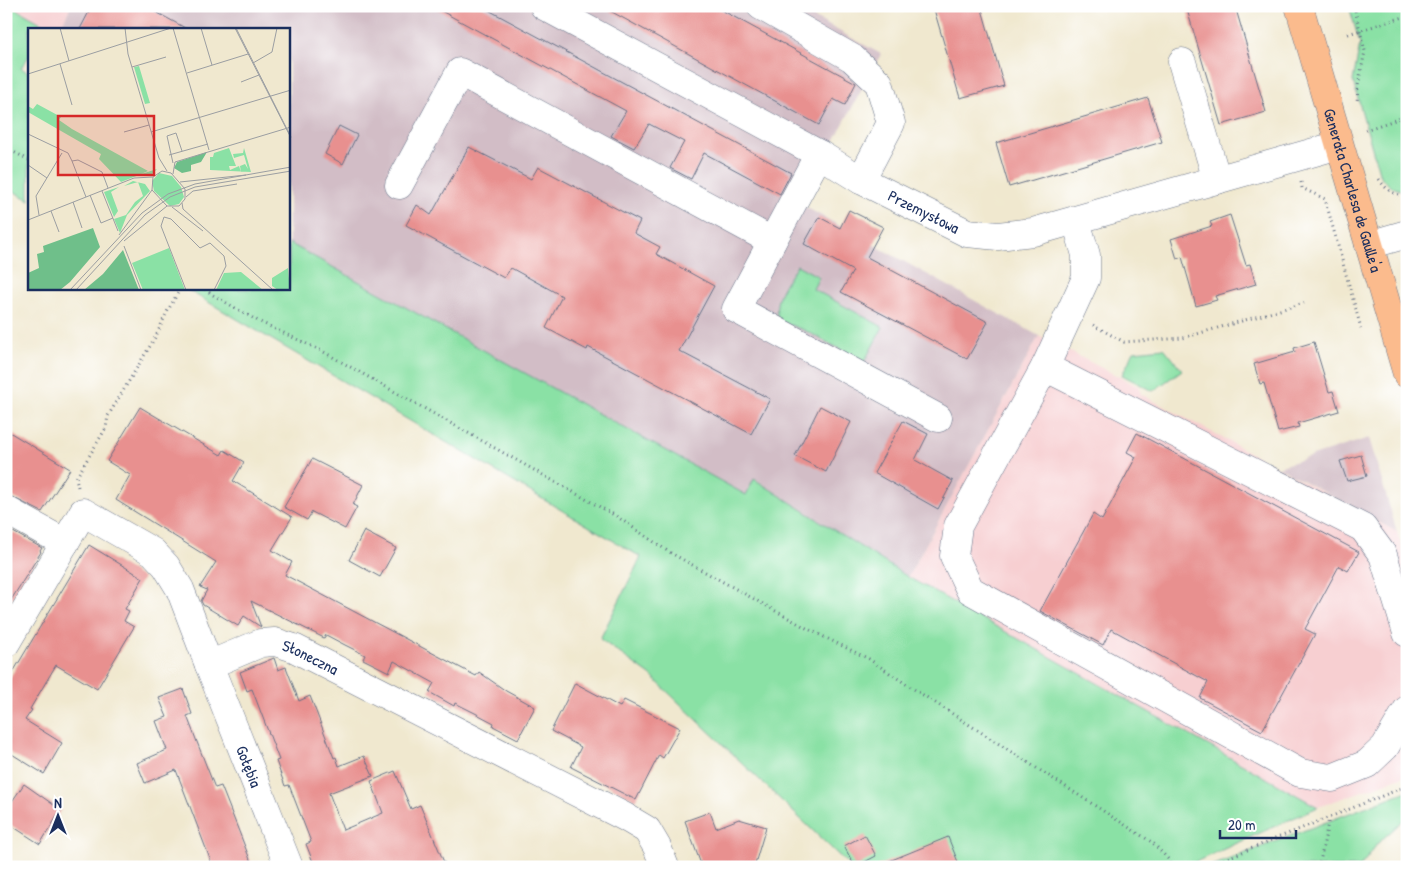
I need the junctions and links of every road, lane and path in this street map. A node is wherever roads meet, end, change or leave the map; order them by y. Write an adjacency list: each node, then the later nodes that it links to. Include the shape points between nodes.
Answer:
1 (544, 6): 16 (street, Przemysłowa)
2 (761, 6): 20 (street, via 852,58 879,83 891,123)
3 (1299, 6): 14 (main road, Generała Charlesa de Gaulle'a)
4 (1354, 6): 6 (path)
5 (1407, 16): 6 (path)
6 (1361, 30): 7 (path); 9 (path, via 1365,51 1357,95)
7 (1348, 34)
8 (1182, 62): 21 (street)
9 (1358, 110)
10 (1407, 116): 12 (path)
11 (1362, 123): 12 (path)
12 (1365, 130): 13 (path)
13 (1367, 138)
14 (1339, 145): 17 (street, Przemysłowa); 27 (main road, Generała Charlesa de Gaulle'a)
15 (6, 148): 18 (path)
16 (819, 154): 20 (street, Przemysłowa); 26 (street)
17 (1294, 158): 21 (street, Przemysłowa); 32 (path, via 1302,188 1325,199)
18 (28, 159)
19 (1377, 170): 23 (path, via 1384,187 1394,194)
20 (861, 180): 24 (street, Przemysłowa, via 967,233 998,236 1033,232)
21 (1217, 180): 24 (street, Przemysłowa)
22 (399, 185): 26 (street, via 460,72)
23 (1407, 196)
24 (1076, 221): 31 (street, via 1087,266 1086,278)
25 (1407, 234): 27 (street)
26 (772, 241): 35 (street, via 736,309)
27 (1369, 245): 34 (main road, Generała Charlesa de Gaulle'a)
28 (179, 290): 37 (path, via 76,478)
29 (206, 290): 47 (path, via 616,516 669,552 810,630 870,659 1153,843 1169,860)
30 (1304, 303): 31 (path, via 1184,338 1124,342)
31 (1070, 313): 33 (street)
32 (1361, 328)
33 (1044, 367): 39 (street, via 1363,528 1384,554); 42 (street, via 958,526 954,556 970,590 1300,773 1332,778 1367,764 1385,747)
34 (1407, 374)
35 (938, 418)
36 (6, 510): 38 (street)
37 (83, 512): 38 (street); 41 (street, via 153,552 166,566 180,589)
38 (65, 543): 40 (street)
39 (1407, 633)
40 (6, 643)
41 (209, 665): 45 (street, Gołębia); 46 (street, Słoneczna, via 261,643 275,642 294,648 640,825 647,830)
42 (1407, 710)
43 (1407, 786): 44 (path)
44 (1329, 818): 48 (path); 49 (path)
45 (289, 867)
46 (665, 867)
47 (1171, 867)
48 (1205, 867)
49 (1319, 867)

